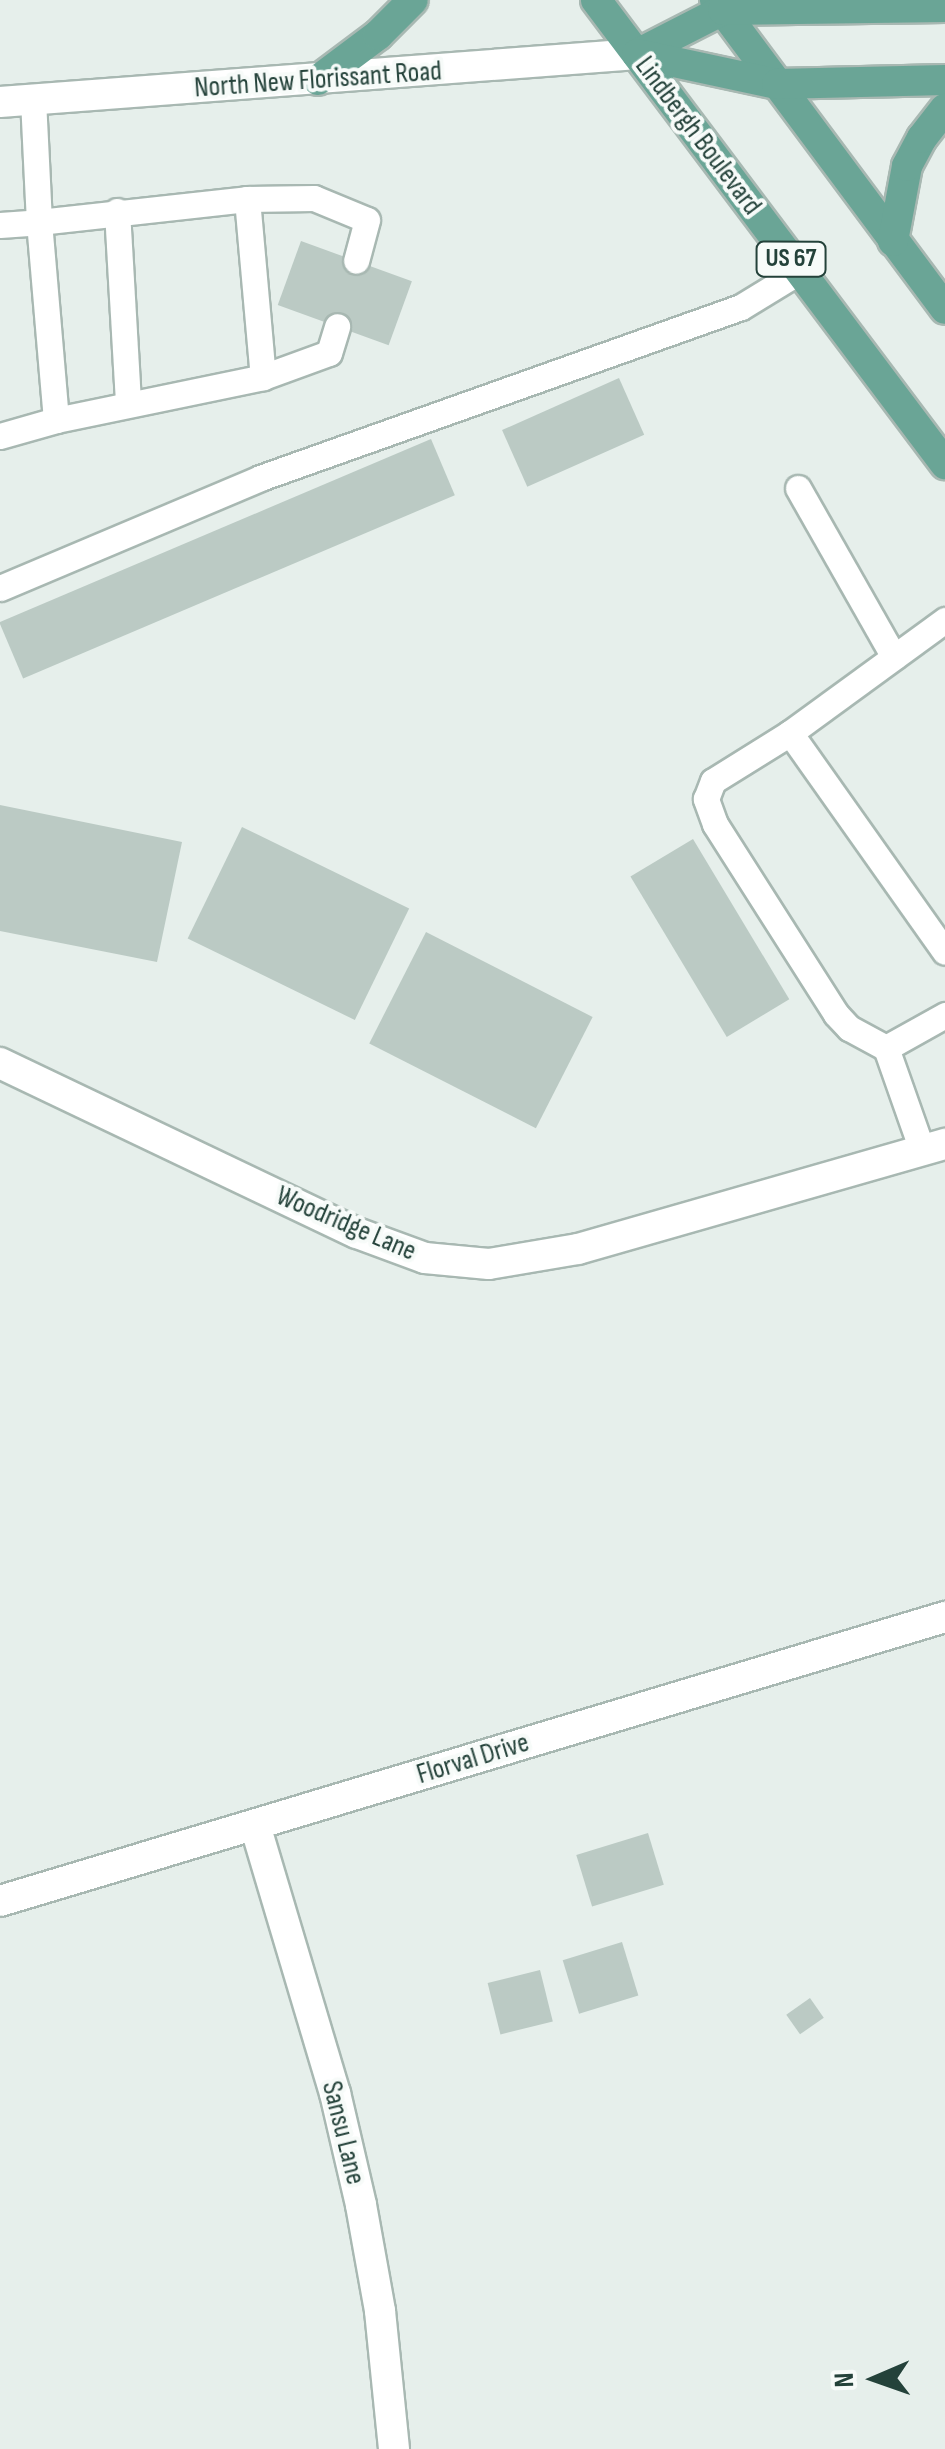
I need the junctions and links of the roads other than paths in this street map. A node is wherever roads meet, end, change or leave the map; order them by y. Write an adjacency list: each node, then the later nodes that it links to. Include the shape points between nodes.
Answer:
1 (413, 0): 6 (main road)
2 (596, 0): 5 (main road, Lindbergh Boulevard / US 67)
3 (719, 5): 4 (main road, North New Florissant Road); 5 (main road, North New Florissant Road); 8 (main road)
4 (945, 7)
5 (636, 54): 6 (street, North New Florissant Road); 8 (main road, North New Florissant Road); 18 (main road, Lindbergh Boulevard / US 67)
6 (318, 80): 9 (street, North New Florissant Road)
7 (945, 80): 8 (main road, North New Florissant Road)
8 (776, 84): 16 (main road)
9 (33, 100): 10 (street, North New Florissant Road); 14 (lane)
10 (0, 102)
11 (945, 109): 16 (main road, via 908,166)
12 (247, 200): 13 (lane); 17 (lane, via 314,198 367,220); 21 (lane)
13 (116, 211): 14 (lane); 22 (lane)
14 (39, 222): 15 (lane); 23 (lane)
15 (0, 224)
16 (893, 241): 19 (main road)
17 (356, 261)
18 (800, 271): 25 (main road, Lindbergh Boulevard / US 67); 27 (lane, via 742,307 260,478)
19 (945, 309)
20 (337, 326): 21 (lane, via 329,354)
21 (263, 377): 22 (lane)
22 (128, 404): 23 (lane)
23 (56, 420): 24 (lane)
24 (0, 436)
25 (945, 464)
26 (798, 488): 29 (lane)
27 (0, 588)
28 (945, 620): 29 (lane)
29 (894, 656): 30 (lane)
30 (790, 733): 31 (lane); 33 (lane, via 713,781 706,800 836,1014)
31 (945, 952)
32 (945, 1015): 33 (lane)
33 (886, 1048): 35 (lane)
34 (0, 1064): 35 (street, Woodridge Lane, via 357,1234 441,1260 488,1264 578,1250)
35 (933, 1147)
36 (945, 1617): 37 (street, Florval Drive)
37 (255, 1825): 38 (street, Florval Drive); 39 (street, Sansu Lane, via 335,2094 360,2205 380,2311)
38 (0, 1901)
39 (394, 2449)

